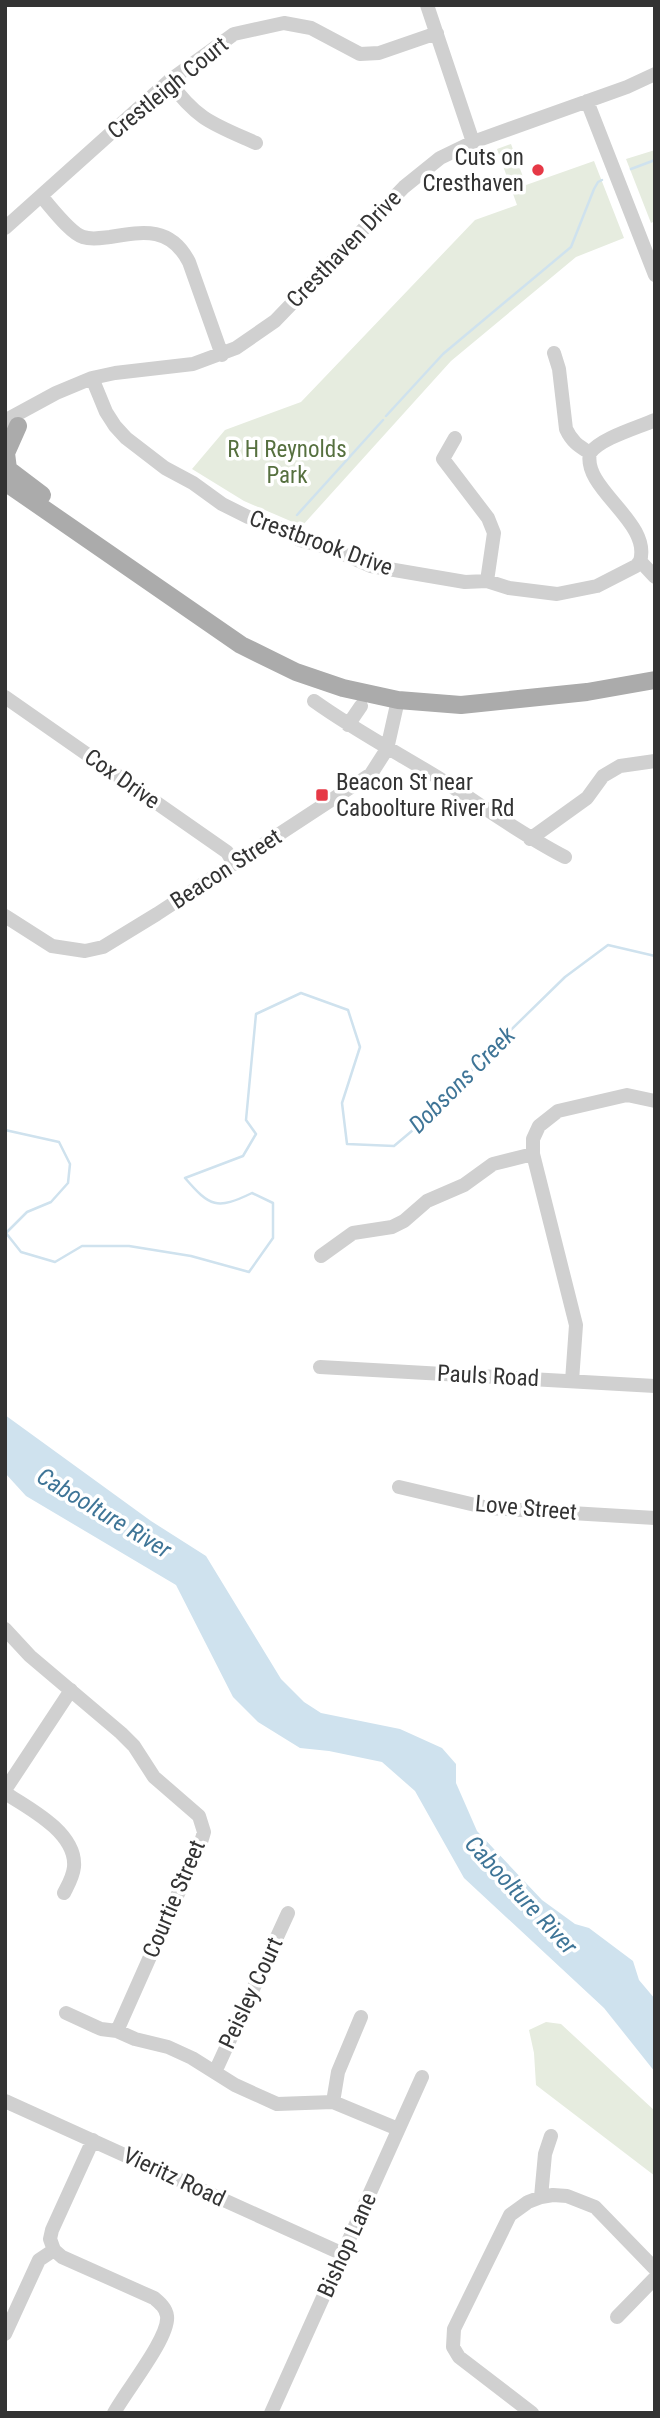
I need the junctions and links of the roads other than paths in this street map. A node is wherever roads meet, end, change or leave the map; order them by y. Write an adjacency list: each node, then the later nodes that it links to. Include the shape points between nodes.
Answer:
1 (427, 5): 2 (street)
2 (437, 33): 4 (street, Crestleigh Court, via 379,53 360,54 311,28 284,23 234,34); 6 (street)
3 (655, 74): 5 (street, Cresthaven Drive)
4 (169, 81): 7 (street, via 207,122); 8 (street, Crestleigh Court)
5 (587, 101): 6 (street, Cresthaven Drive); 10 (street)
6 (473, 142): 12 (street, Cresthaven Drive, via 416,176 275,321)
7 (256, 143)
8 (41, 196): 9 (street, Crestleigh Court); 12 (street, via 84,238 148,233 174,242 189,262)
9 (5, 228)
10 (655, 275)
11 (554, 353): 17 (street, via 566,429 577,445)
12 (222, 355): 13 (street, Cresthaven Drive, via 178,367)
13 (92, 378): 15 (street, Cresthaven Drive, via 56,393); 21 (street, Crestbrook Drive, via 106,412 126,438 222,504 371,566 465,582)
14 (655, 420): 17 (street, via 595,446)
15 (9, 429): 18 (main road)
16 (455, 438): 21 (street, via 443,459 488,518 494,533)
17 (590, 453): 19 (street, via 593,474 641,544)
18 (6, 473): 24 (main road, via 51,503 99,547 241,645 326,683)
19 (640, 561): 20 (street); 21 (street, Crestbrook Drive, via 597,586 557,594)
20 (655, 577)
21 (487, 581)
22 (655, 680): 24 (main road, via 461,705)
23 (5, 697): 32 (street, Cox Drive, via 227,852)
24 (398, 700): 28 (street, Beacon Street)
25 (314, 701): 27 (street)
26 (361, 706): 27 (street)
27 (348, 725): 28 (street)
28 (387, 749): 30 (street); 32 (street, Beacon Street, via 371,774)
29 (655, 761): 30 (street, via 620,766 603,776 587,797)
30 (530, 839): 31 (street)
31 (565, 857)
32 (234, 864): 33 (street, Beacon Street, via 103,947 85,951 52,946)
33 (5, 916)
34 (655, 1101): 35 (street, via 620,1096 558,1111 539,1126)
35 (533, 1154): 36 (street, via 493,1164 464,1185 427,1201 404,1221 354,1233); 38 (street, via 576,1325)
36 (321, 1256)
37 (320, 1367): 38 (street, Pauls Road)
38 (572, 1381): 39 (street, Pauls Road)
39 (655, 1386)
40 (399, 1487): 41 (street, Love Street, via 488,1508)
41 (655, 1518)
42 (9, 1634): 43 (street)
43 (71, 1690): 44 (street); 49 (street, Courtie Street, via 134,1746 154,1777 203,1824 201,1842)
44 (5, 1791): 45 (street, via 53,1825 66,1843 74,1868)
45 (64, 1893)
46 (288, 1913): 50 (street, Peisley Court)
47 (66, 2013): 49 (street)
48 (362, 2017): 53 (street, via 338,2072)
49 (117, 2031): 50 (street, via 168,2047)
50 (215, 2072): 53 (street, via 278,2104)
51 (422, 2077): 54 (street, Bishop Lane)
52 (5, 2101): 56 (street, Vieritz Road)
53 (333, 2102): 54 (street)
54 (398, 2129): 59 (street, Bishop Lane)
55 (551, 2136): 57 (street)
56 (93, 2140): 58 (street, via 52,2230); 59 (street, Vieritz Road)
57 (541, 2197): 60 (street, via 567,2196 595,2207); 66 (street, via 518,2208 506,2221 452,2338 459,2357)
58 (54, 2250): 63 (street, via 39,2260); 64 (street, via 154,2298 167,2314 156,2346)
59 (342, 2254): 65 (street, Bishop Lane)
60 (655, 2269)
61 (655, 2278): 62 (street)
62 (617, 2317)
63 (5, 2334)
64 (114, 2413)
65 (271, 2413)
66 (533, 2413)

